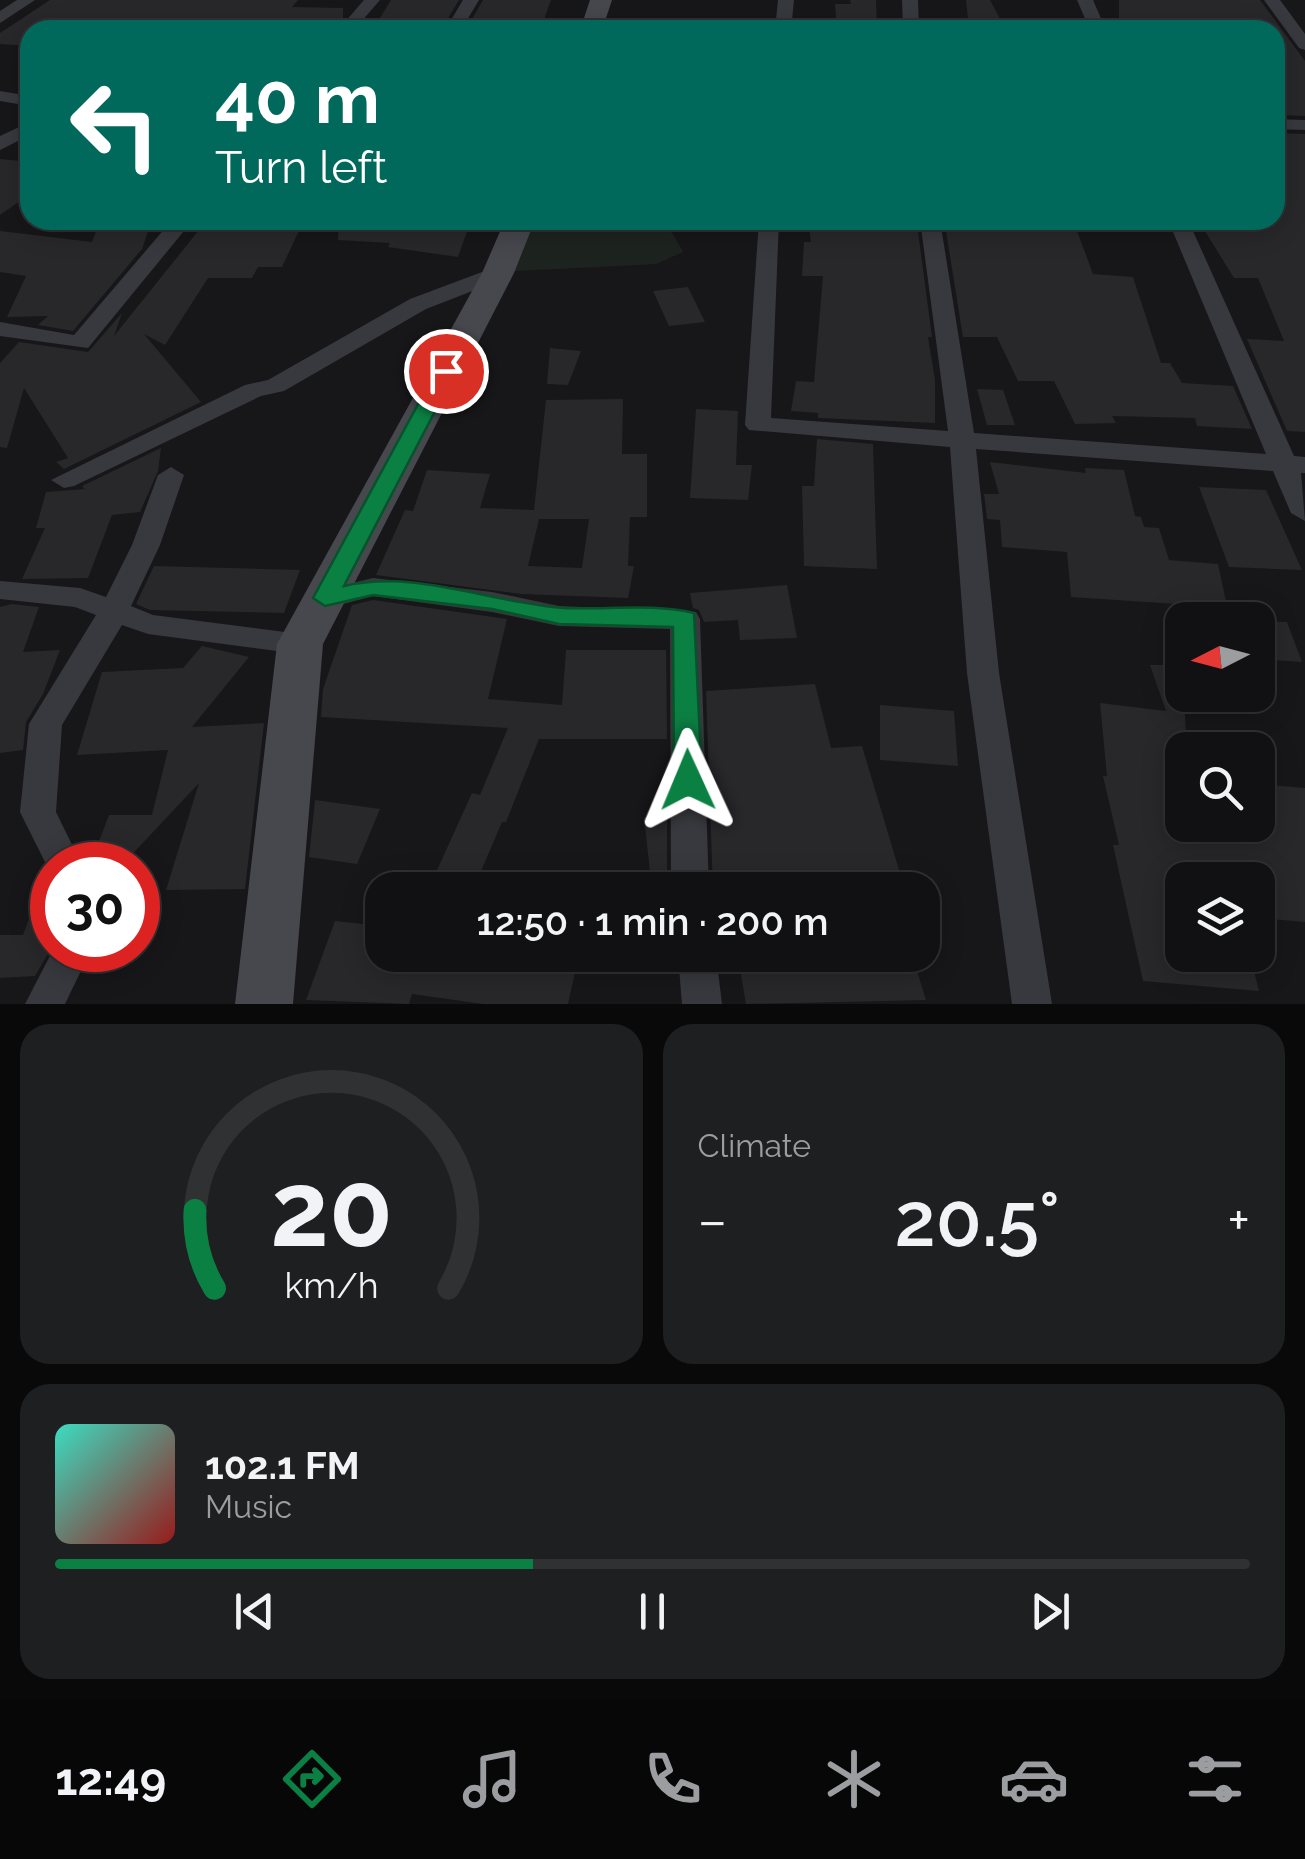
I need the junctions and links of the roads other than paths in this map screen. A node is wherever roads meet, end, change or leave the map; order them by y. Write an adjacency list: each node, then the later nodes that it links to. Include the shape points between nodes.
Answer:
1 (27, 0): 4 (street)
2 (372, 0): 5 (street)
3 (1272, 0): 6 (street)
4 (0, 18)
5 (355, 20)
6 (1305, 45)
7 (175, 230): 13 (street, via 80,343)
8 (516, 230): 12 (main road)
9 (768, 230): 14 (street, via 758,425)
10 (931, 230): 14 (street)
11 (1183, 230): 15 (street)
12 (498, 273): 17 (street, via 418,304 275,386); 20 (main road)
13 (0, 329)
14 (962, 440): 15 (street); 30 (street, via 983,673)
15 (1294, 464): 18 (street)
16 (171, 476): 21 (street, via 146,546)
17 (64, 480)
18 (1305, 513)
19 (0, 590): 21 (street, via 80,598)
20 (325, 598): 22 (main road); 24 (street, via 373,587 559,616 685,619)
21 (112, 610): 22 (street, via 148,624); 23 (street, via 46,724 38,812)
22 (300, 644): 28 (main road)
23 (53, 842)
24 (690, 872)
25 (61, 972): 27 (street)
26 (699, 972): 29 (street)
27 (45, 1004)
28 (264, 1004)
29 (702, 1004)
30 (1032, 1004)

